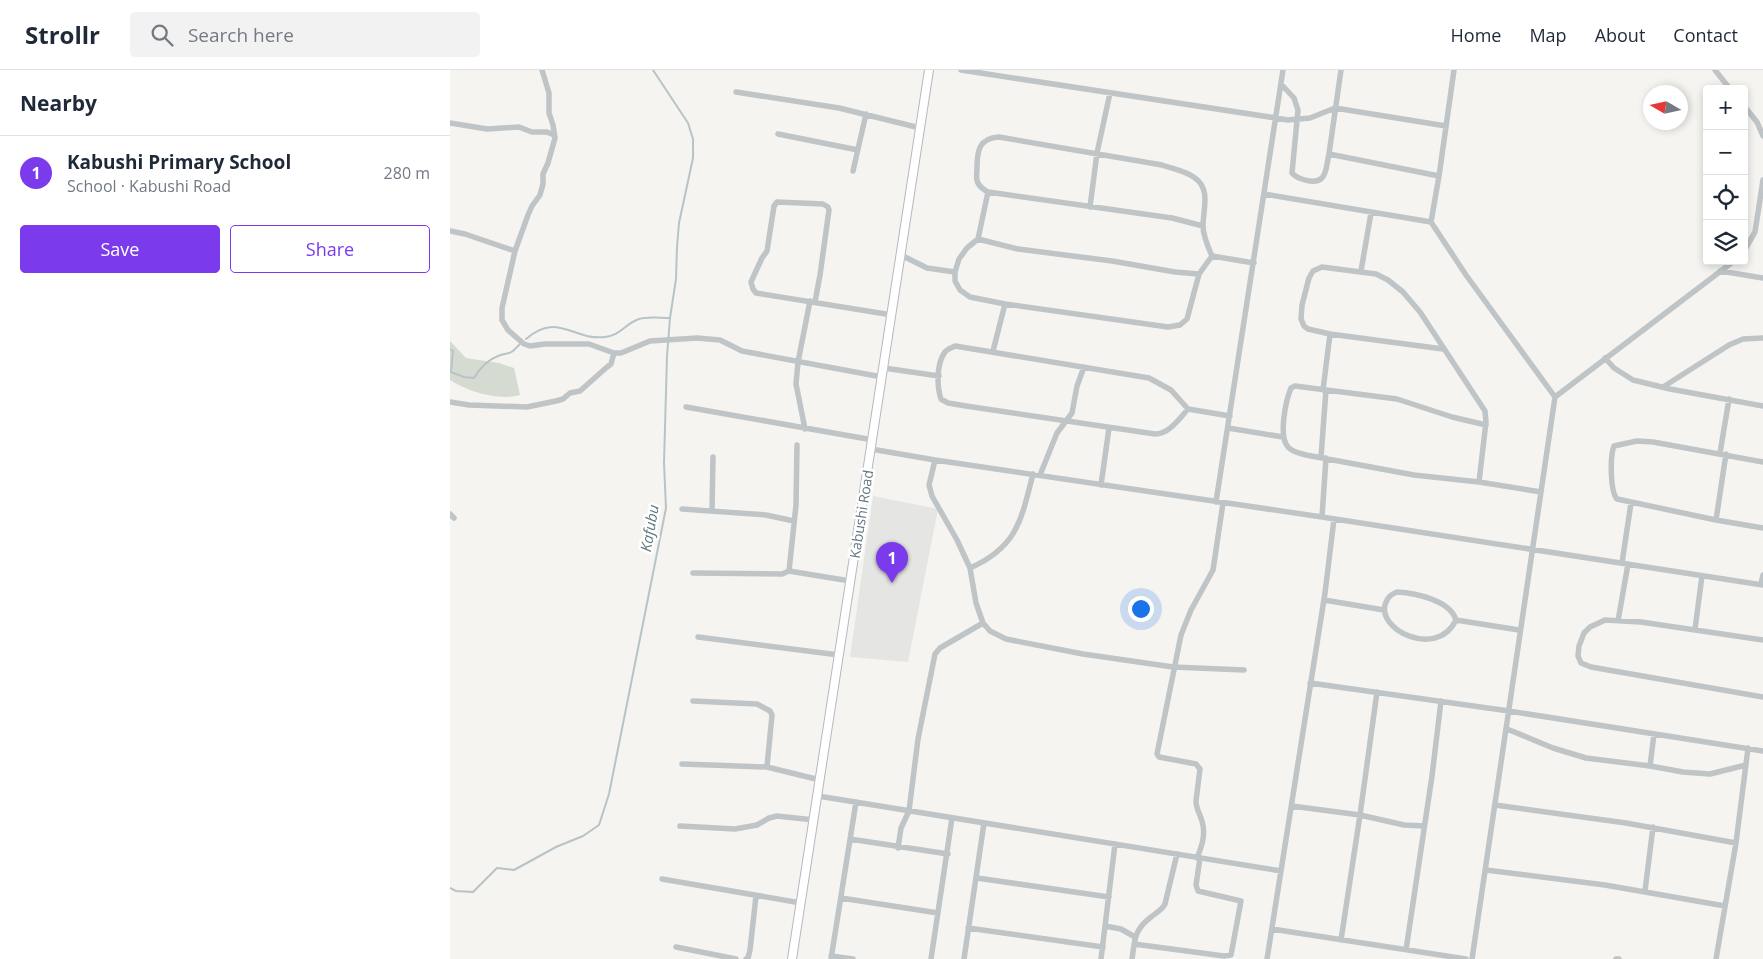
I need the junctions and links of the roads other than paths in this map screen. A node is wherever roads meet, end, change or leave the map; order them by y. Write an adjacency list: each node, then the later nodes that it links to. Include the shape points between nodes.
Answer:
1 (542, 70): 22 (street, via 549,93 548,114)
2 (930, 70): 20 (main road, Kabushi Road)
3 (961, 70): 11 (street)
4 (1283, 70): 8 (street)
5 (1341, 70): 12 (street)
6 (1454, 70): 19 (street)
7 (1715, 70): 9 (street)
8 (1281, 84): 15 (street); 16 (street, via 1294,98)
9 (1727, 85)
10 (736, 92): 14 (street)
11 (1110, 93): 15 (street); 25 (street)
12 (1335, 108): 16 (street); 19 (street); 26 (street)
13 (1748, 110): 17 (street)
14 (866, 114): 20 (street); 24 (street)
15 (1276, 118): 16 (street); 31 (street)
16 (1298, 120): 26 (street, via 1292,173 1304,180 1322,178)
17 (1760, 121): 23 (street)
18 (450, 123): 22 (street, via 487,129 519,127)
19 (1446, 126): 28 (street)
20 (920, 128): 41 (main road, Kabushi Road)
21 (778, 134): 24 (street)
22 (554, 135): 40 (street, via 540,195 532,206)
23 (1763, 136)
24 (858, 150): 27 (street)
25 (1097, 153): 30 (street, via 1009,138 990,138 979,149 977,158 977,180); 32 (street); 36 (street, via 1162,165 1194,177 1203,188)
26 (1329, 154): 28 (street)
27 (853, 171)
28 (1439, 176): 35 (street)
29 (1763, 180): 34 (street)
30 (988, 192): 32 (street); 38 (street)
31 (1264, 194): 33 (street); 43 (street)
32 (1090, 207): 36 (street, via 1172,218)
33 (1370, 213): 35 (street); 47 (street)
34 (1761, 214): 39 (street)
35 (1431, 222): 66 (street)
36 (1203, 226): 42 (street)
37 (450, 231): 40 (street)
38 (978, 238): 46 (street, via 966,248); 48 (street, via 1018,249)
39 (1748, 244)
40 (515, 251): 57 (street, via 502,308 502,320 508,330 530,346 589,344)
41 (901, 255): 46 (street, via 927,268); 52 (main road, Kabushi Road)
42 (1212, 256): 43 (street); 48 (street)
43 (1254, 263): 72 (street)
44 (1728, 265): 45 (street)
45 (1720, 271): 49 (street); 58 (street)
46 (954, 272): 51 (street, via 960,290 970,297)
47 (1361, 272): 53 (street, via 1322,267 1309,278 1301,323 1308,329); 55 (street, via 1381,276 1403,292)
48 (1199, 274): 51 (street, via 1190,312 1180,325)
49 (1763, 278)
50 (812, 301): 50 (street, via 756,293 753,289 752,278 767,251 777,202 828,207 823,256); 52 (street); 59 (street)
51 (1006, 304): 56 (street)
52 (892, 315): 61 (main road, Kabushi Road)
53 (1330, 334): 55 (street); 65 (street)
54 (1763, 338): 64 (street, via 1743,339 1729,345)
55 (1443, 349): 74 (street, via 1484,408)
56 (993, 352): 60 (street); 62 (street, via 955,346 946,350)
57 (614, 353): 59 (street, via 641,343 697,338 720,340 742,351); 68 (street, via 611,364 580,391 563,399 527,406)
58 (1605, 358): 64 (street, via 1633,380); 66 (street)
59 (798, 362): 63 (street); 77 (street, via 796,384)
60 (1084, 367): 71 (street, via 1149,378 1170,390); 73 (street, via 1072,413)
61 (884, 368): 62 (street); 63 (main road, Kabushi Road)
62 (939, 376): 73 (street, via 939,392 942,400 948,403)
63 (882, 377): 80 (main road, Kabushi Road)
64 (1664, 387): 67 (street)
65 (1325, 390): 74 (street, via 1398,399); 78 (street, via 1292,388 1285,410); 83 (street)
66 (1555, 397): 90 (street)
67 (1729, 400): 69 (street); 81 (street)
68 (450, 402)
69 (1763, 406)
70 (686, 407): 77 (street)
71 (1188, 409): 72 (street); 75 (street, via 1161,434)
72 (1230, 416): 76 (street)
73 (1065, 422): 75 (street); 87 (street, via 1054,438)
74 (1486, 425): 88 (street)
75 (1109, 428): 89 (street)
76 (1228, 428): 78 (street); 91 (street)
77 (805, 429): 80 (street)
78 (1283, 437): 83 (street, via 1294,452)
79 (797, 445): 98 (street)
80 (872, 445): 84 (street); 107 (main road, Kabushi Road)
81 (1723, 454): 85 (street); 92 (street, via 1646,441 1614,446 1614,497); 97 (street)
82 (713, 457): 94 (street)
83 (1323, 458): 88 (street, via 1414,475); 95 (street)
84 (935, 460): 86 (street); 102 (street, via 929,485 932,496)
85 (1763, 462)
86 (1033, 474): 87 (street); 102 (street, via 1022,514 1008,543)
87 (1040, 475): 89 (street)
88 (1479, 482): 90 (street)
89 (1101, 485): 91 (street)
90 (1541, 492): 100 (street)
91 (1220, 502): 95 (street); 119 (street, via 1213,570 1181,635)
92 (1631, 503): 97 (street); 101 (street)
93 (682, 509): 94 (street)
94 (712, 511): 98 (street, via 766,514)
95 (1322, 517): 96 (street)
96 (1334, 519): 100 (street); 109 (street)
97 (1716, 520): 99 (street)
98 (794, 521): 103 (street)
99 (1763, 528)
100 (1532, 550): 101 (street); 115 (street)
101 (1625, 564): 106 (street); 112 (street)
102 (970, 568): 113 (street)
103 (789, 571): 104 (street, via 782,574); 107 (street)
104 (693, 573)
105 (1763, 575): 108 (street)
106 (1702, 576): 108 (street); 114 (street)
107 (850, 581): 118 (main road, Kabushi Road)
108 (1762, 584)
109 (1324, 600): 110 (street); 121 (street)
110 (1384, 610): 111 (street, via 1396,628 1418,640 1438,636); 111 (street, via 1392,593 1400,592 1439,603 1452,611)
111 (1456, 620): 115 (street)
112 (1618, 621): 114 (street); 123 (street, via 1606,620 1590,626 1579,646 1581,663)
113 (983, 623): 119 (street, via 990,631 1006,639); 140 (street, via 935,654 918,739)
114 (1695, 629): 117 (street)
115 (1519, 630): 126 (street)
116 (698, 637): 118 (street)
117 (1763, 640)
118 (839, 655): 135 (main road, Kabushi Road)
119 (1173, 667): 120 (street); 154 (street, via 1157,756 1196,764 1200,769 1196,806 1204,829)
120 (1244, 670)
121 (1310, 683): 122 (street); 139 (street)
122 (1377, 692): 125 (street); 141 (street)
123 (1763, 697)
124 (693, 701): 134 (street, via 757,704 770,711)
125 (1441, 701): 126 (street); 146 (street)
126 (1510, 711): 127 (street); 128 (street)
127 (1507, 729): 132 (street, via 1586,758); 138 (street)
128 (1654, 734): 129 (street); 132 (street)
129 (1748, 748): 130 (street); 133 (street)
130 (1763, 751)
131 (682, 764): 134 (street)
132 (1650, 766): 133 (street, via 1710,774)
133 (1746, 766): 149 (street)
134 (767, 767): 135 (street)
135 (820, 780): 136 (main road, Kabushi Road)
136 (818, 796): 137 (street); 143 (main road, Kabushi Road)
137 (856, 802): 140 (street); 148 (street)
138 (1496, 805): 147 (street); 155 (street)
139 (1292, 806): 141 (street); 156 (street)
140 (909, 811): 142 (street); 151 (street, via 901,828)
141 (1360, 815): 146 (street); 170 (street)
142 (952, 818): 144 (street); 152 (street)
143 (814, 820): 145 (street, via 777,816 757,825 735,829); 163 (main road, Kabushi Road)
144 (984, 823): 150 (street); 157 (street)
145 (680, 826)
146 (1424, 826): 174 (street)
147 (1654, 827): 149 (street); 159 (street)
148 (850, 839): 151 (street); 162 (street)
149 (1736, 843): 164 (street)
150 (1115, 844): 153 (street); 161 (street)
151 (898, 848): 152 (street)
152 (948, 854): 165 (street)
153 (1177, 854): 154 (street); 169 (street, via 1165,904 1138,928)
154 (1199, 858): 156 (street); 171 (street, via 1198,891 1241,901 1231,954 1224,956)
155 (1486, 870): 159 (street); 187 (street)
156 (1281, 871): 168 (street)
157 (976, 878): 161 (street); 167 (street)
158 (662, 879): 160 (street)
159 (1645, 891): 164 (street)
160 (756, 896): 163 (street); 178 (street, via 750,950)
161 (1109, 897): 166 (street)
162 (841, 898): 165 (street); 176 (street)
163 (801, 903): 179 (main road, Kabushi Road)
164 (1725, 906): 188 (street)
165 (938, 913): 181 (street)
166 (1105, 926): 169 (street, via 1121,928); 173 (street)
167 (968, 928): 173 (street); 182 (street)
168 (1272, 929): 170 (street); 185 (street)
169 (1135, 937): 171 (street)
170 (1340, 940): 174 (street)
171 (1134, 944): 184 (street)
172 (676, 947): 177 (street)
173 (1103, 947): 183 (street)
174 (1406, 950): 175 (street)
175 (1433, 956): 186 (street)
176 (831, 957): 180 (street)
177 (736, 959)
178 (746, 959)
179 (792, 959)
180 (853, 959)
181 (931, 959)
182 (964, 959)
183 (1101, 959)
184 (1132, 959)
185 (1267, 959)
186 (1466, 959)
187 (1472, 959)
188 (1716, 959)

